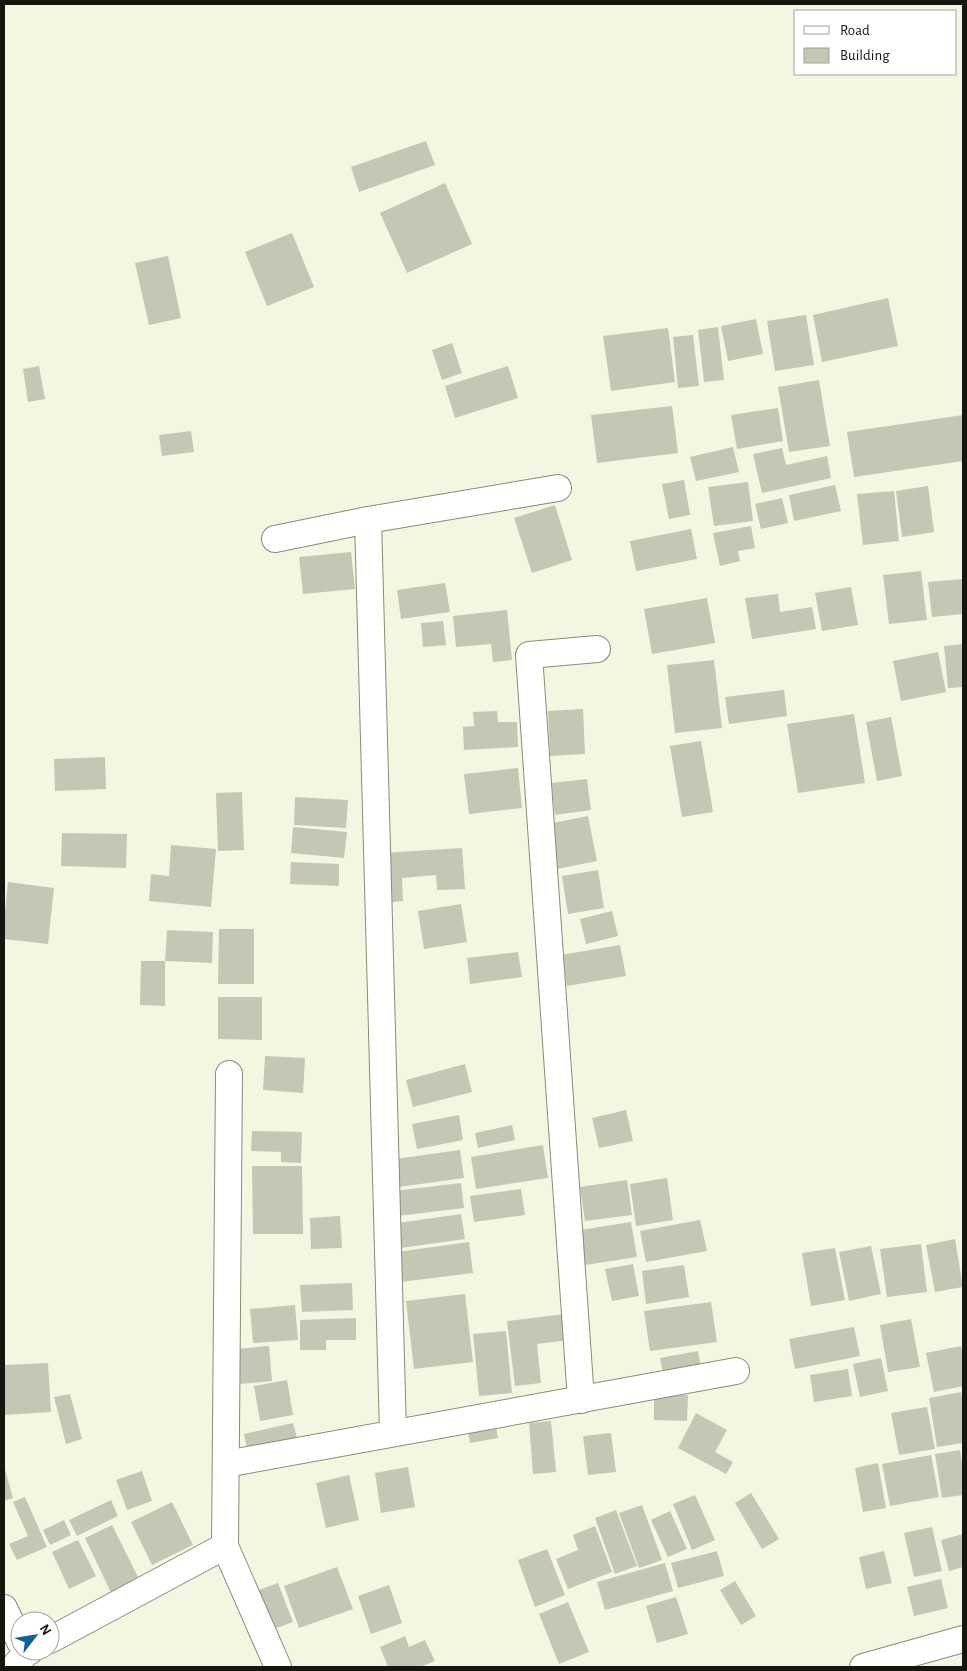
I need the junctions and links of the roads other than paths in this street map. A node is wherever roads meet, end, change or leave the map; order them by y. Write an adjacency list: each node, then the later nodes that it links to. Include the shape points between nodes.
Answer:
1 (558, 488): 2 (street)
2 (368, 520): 3 (street); 8 (street)
3 (275, 539)
4 (597, 649): 7 (street, via 529,656)
5 (229, 1074): 9 (street)
6 (736, 1371): 7 (street)
7 (581, 1400): 8 (street)
8 (394, 1433): 9 (street)
9 (226, 1464): 10 (street)
10 (225, 1546): 13 (street); 15 (street)
11 (4, 1608): 12 (street)
12 (10, 1622)
13 (60, 1635)
14 (963, 1639): 16 (street)
15 (278, 1667)
16 (863, 1667)

